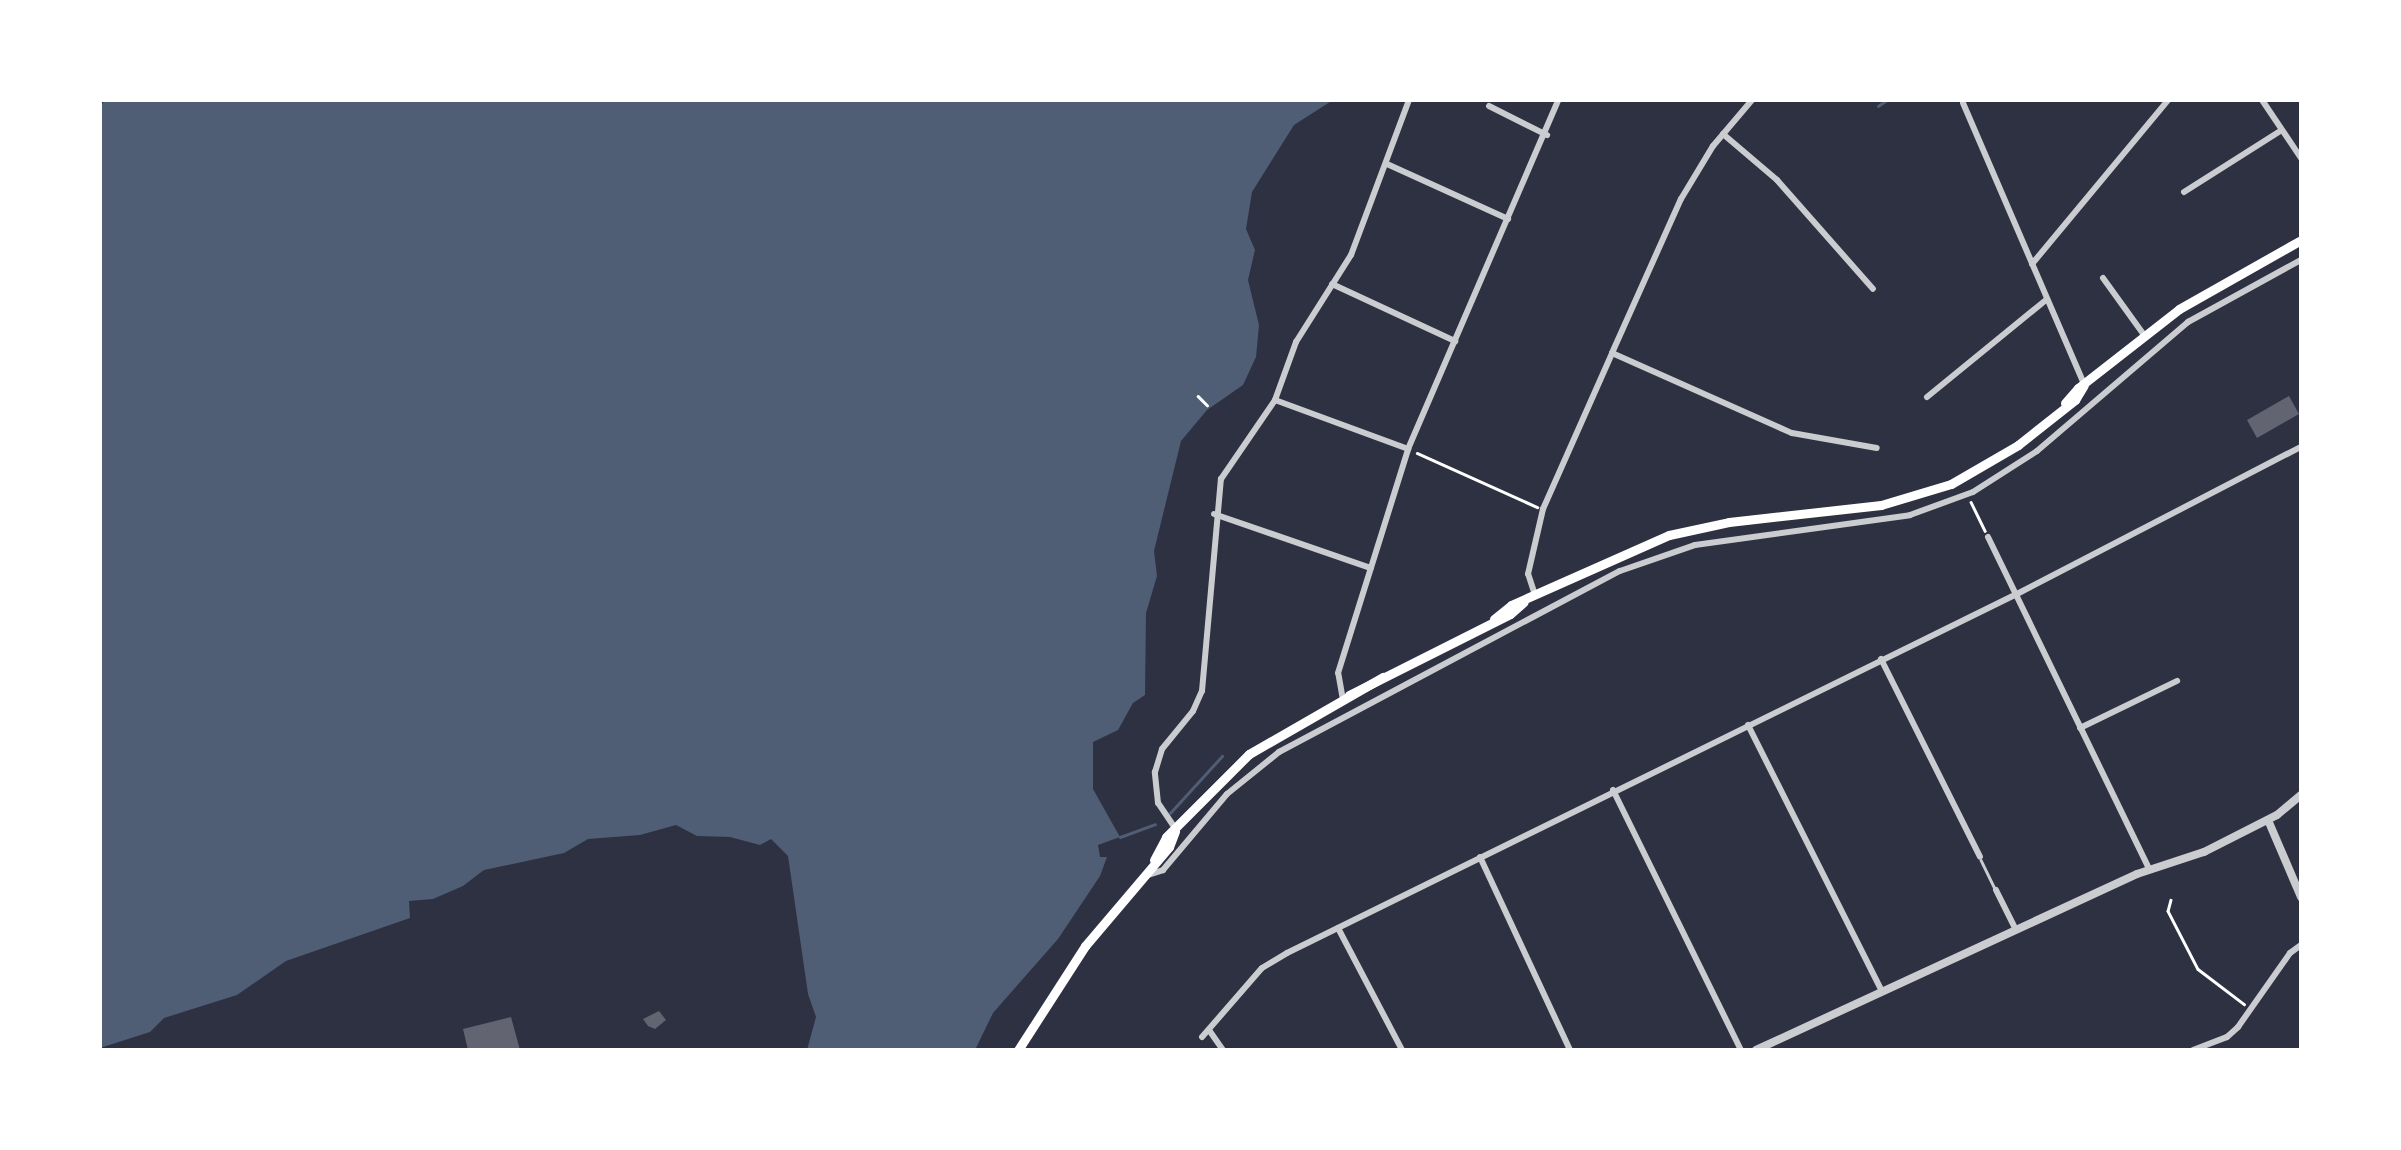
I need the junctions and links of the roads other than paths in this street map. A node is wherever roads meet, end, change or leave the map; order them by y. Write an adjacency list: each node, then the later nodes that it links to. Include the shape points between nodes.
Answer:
1 (1409, 100): 12 (street)
2 (1558, 100): 10 (street)
3 (1752, 100): 9 (street)
4 (2168, 100): 17 (street)
5 (2262, 100): 8 (street)
6 (1964, 104): 17 (street)
7 (1489, 106): 10 (street)
8 (2280, 131): 11 (street); 13 (street)
9 (1722, 134): 20 (street, via 1777,180); 24 (street, via 1681,199)
10 (1546, 135): 14 (street)
11 (2301, 158)
12 (1387, 164): 14 (street); 19 (street)
13 (2184, 192)
14 (1508, 219): 23 (street)
15 (2298, 242): 16 (street); 22 (main road)
16 (2301, 257): 36 (street, via 2188,322 2037,450 1973,492 1890,520 1695,545 1620,571)
17 (2032, 264): 21 (street)
18 (2103, 278): 22 (street)
19 (1332, 284): 23 (street); 27 (street, via 1296,342)
20 (1873, 288)
21 (2047, 299): 25 (street); 26 (street)
22 (2144, 335): 25 (main road)
23 (1455, 341): 29 (street)
24 (1612, 353): 30 (street, via 1792,432); 35 (street, via 1544,509 1528,574)
25 (2084, 385): 35 (main road, via 1995,460 1935,490 1863,508 1697,528 1637,546)
26 (1927, 396)
27 (1276, 400): 29 (street); 31 (street, via 1228,465)
28 (2301, 447): 34 (street)
29 (1408, 448): 33 (street)
30 (1876, 448)
31 (1214, 514): 33 (street); 45 (street, via 1202,691 1162,749 1155,772 1158,803)
32 (1988, 537): 34 (street)
33 (1370, 568): 39 (street, via 1338,673)
34 (2015, 595): 37 (street); 41 (street)
35 (1530, 598): 36 (street); 39 (main road)
36 (1532, 615): 49 (street, via 1279,752 1227,794 1162,870)
37 (1881, 659): 40 (street); 47 (street)
38 (2178, 681): 41 (street)
39 (1343, 700): 45 (main road, via 1249,754)
40 (1748, 725): 42 (street); 55 (street)
41 (2080, 728): 48 (street)
42 (1613, 790): 46 (street); 62 (street)
43 (2301, 795): 44 (street)
44 (2268, 820): 48 (street); 51 (street)
45 (1176, 829): 49 (main road)
46 (1480, 856): 52 (street); 61 (street)
47 (1980, 857): 50 (lane)
48 (2150, 870): 53 (street)
49 (1139, 877): 58 (main road)
50 (1996, 890): 53 (street)
51 (2301, 897)
52 (1338, 928): 56 (street, via 1262,968); 60 (street)
53 (2015, 928): 55 (street)
54 (2301, 945): 64 (street, via 2227,1037)
55 (1881, 989): 63 (street)
56 (1209, 1030): 57 (street); 59 (street)
57 (1202, 1037)
58 (1018, 1050)
59 (1222, 1050)
60 (1402, 1050)
61 (1570, 1050)
62 (1741, 1050)
63 (1756, 1050)
64 (2193, 1050)

